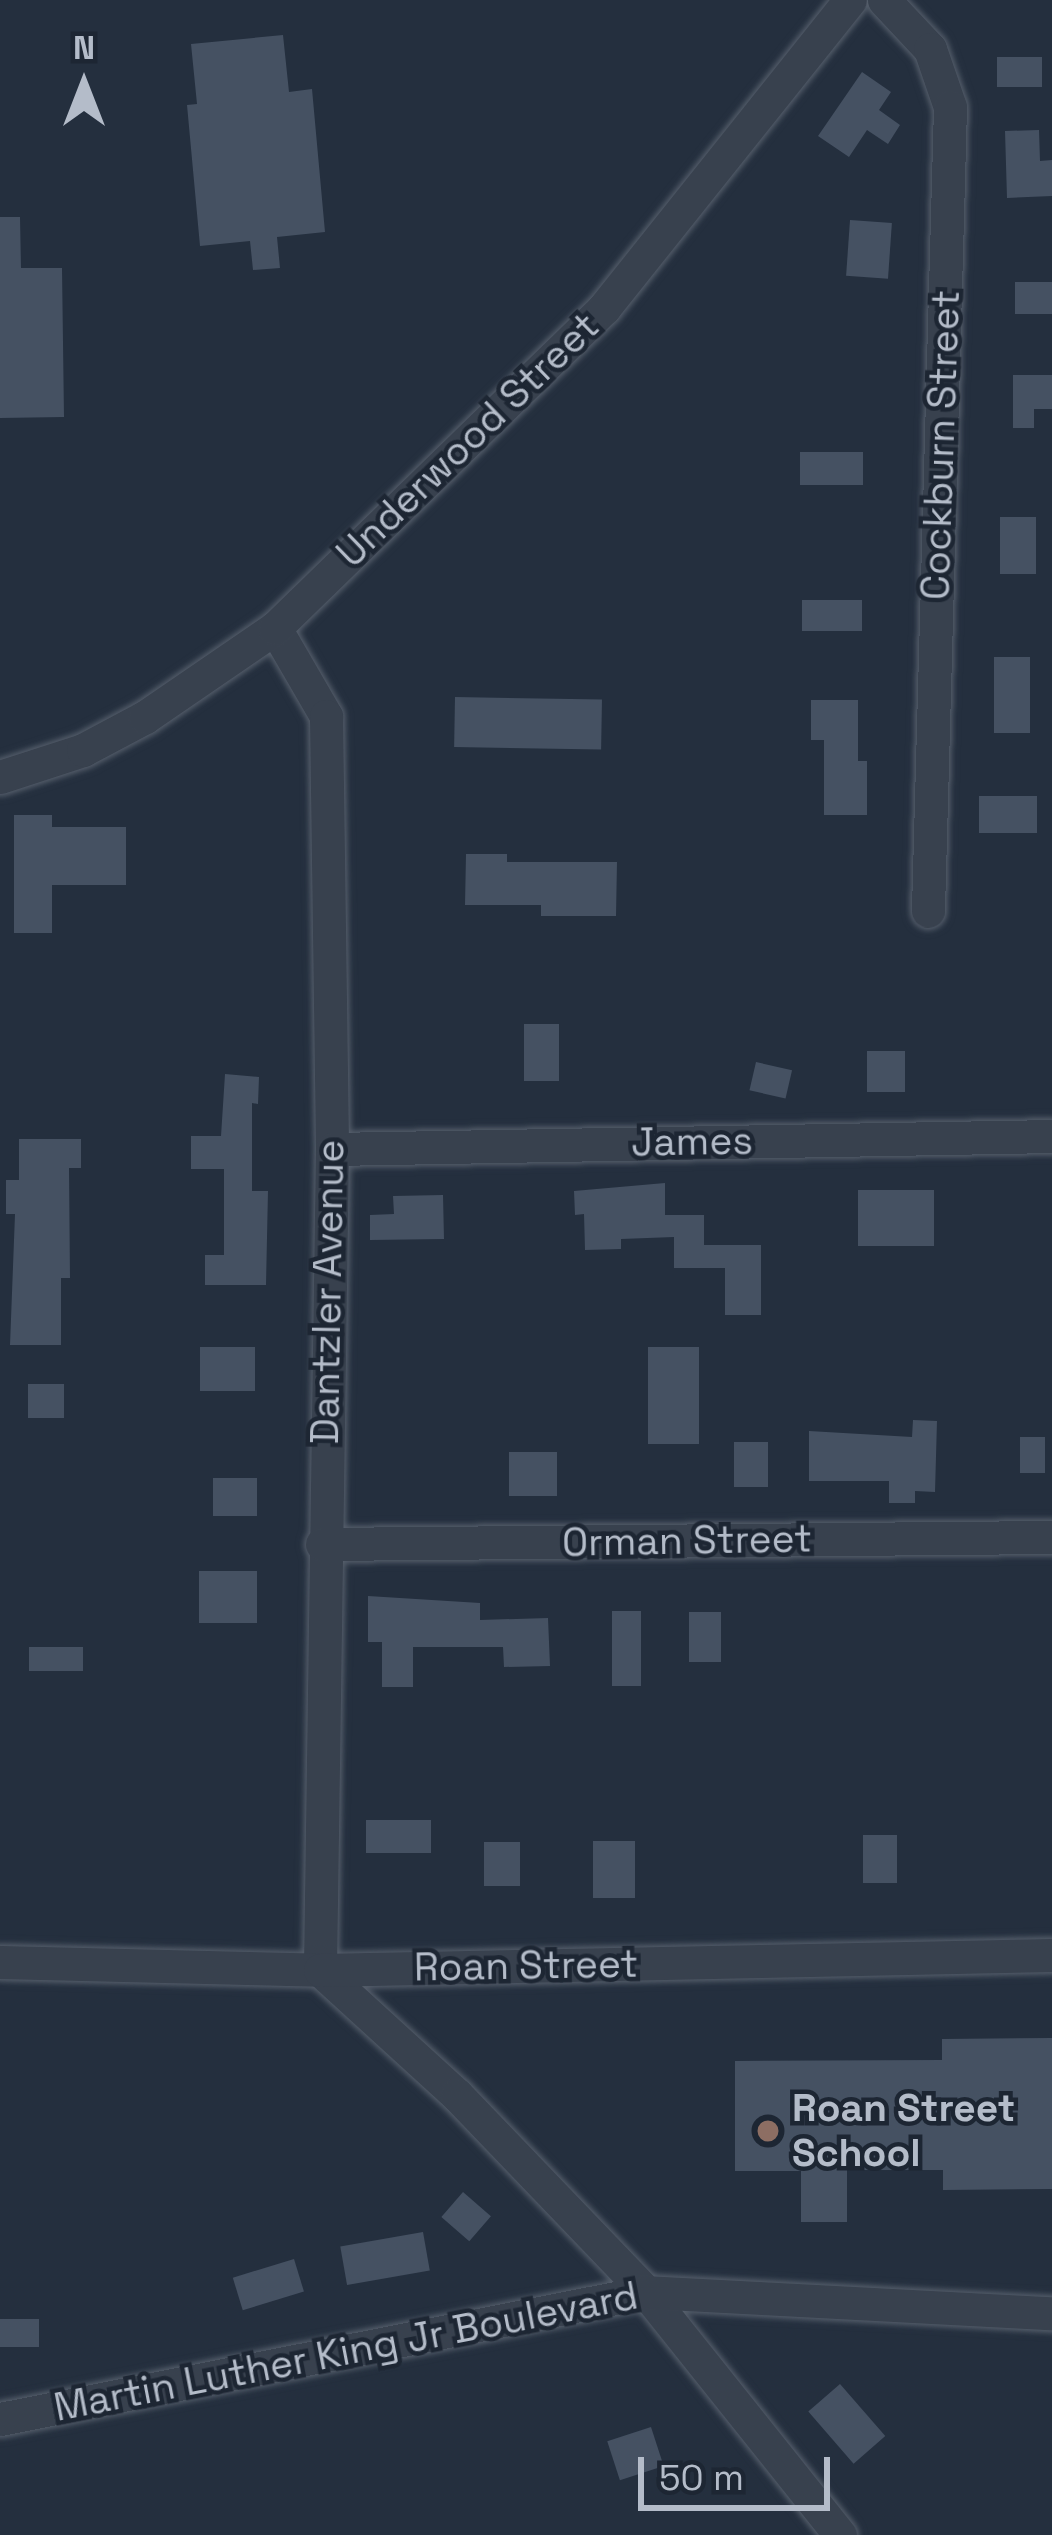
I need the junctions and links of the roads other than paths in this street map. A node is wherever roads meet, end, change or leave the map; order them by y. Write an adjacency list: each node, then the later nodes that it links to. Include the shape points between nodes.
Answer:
1 (850, 0): 3 (street, Underwood Street, via 604,308)
2 (884, 0): 5 (street, Cockburn Street, via 930,49 950,107)
3 (275, 628): 4 (street, Underwood Street, via 145,717 83,750); 7 (street, Dantzler Avenue, via 326,716)
4 (0, 777)
5 (928, 911)
6 (1052, 1136): 7 (street, James)
7 (332, 1149): 9 (street, Dantzler Avenue)
8 (1052, 1537): 9 (street, Orman Street)
9 (322, 1544): 12 (street, Dantzler Avenue)
10 (1052, 1954): 12 (street, Roan Street)
11 (0, 1962): 12 (street, Roan Street)
12 (320, 1970): 13 (street, via 457,2095)
13 (646, 2292): 14 (street, Martin Luther King Jr Boulevard); 15 (street, Martin Luther King Jr Boulevard); 16 (street)
14 (1052, 2313)
15 (0, 2419)
16 (840, 2535)

